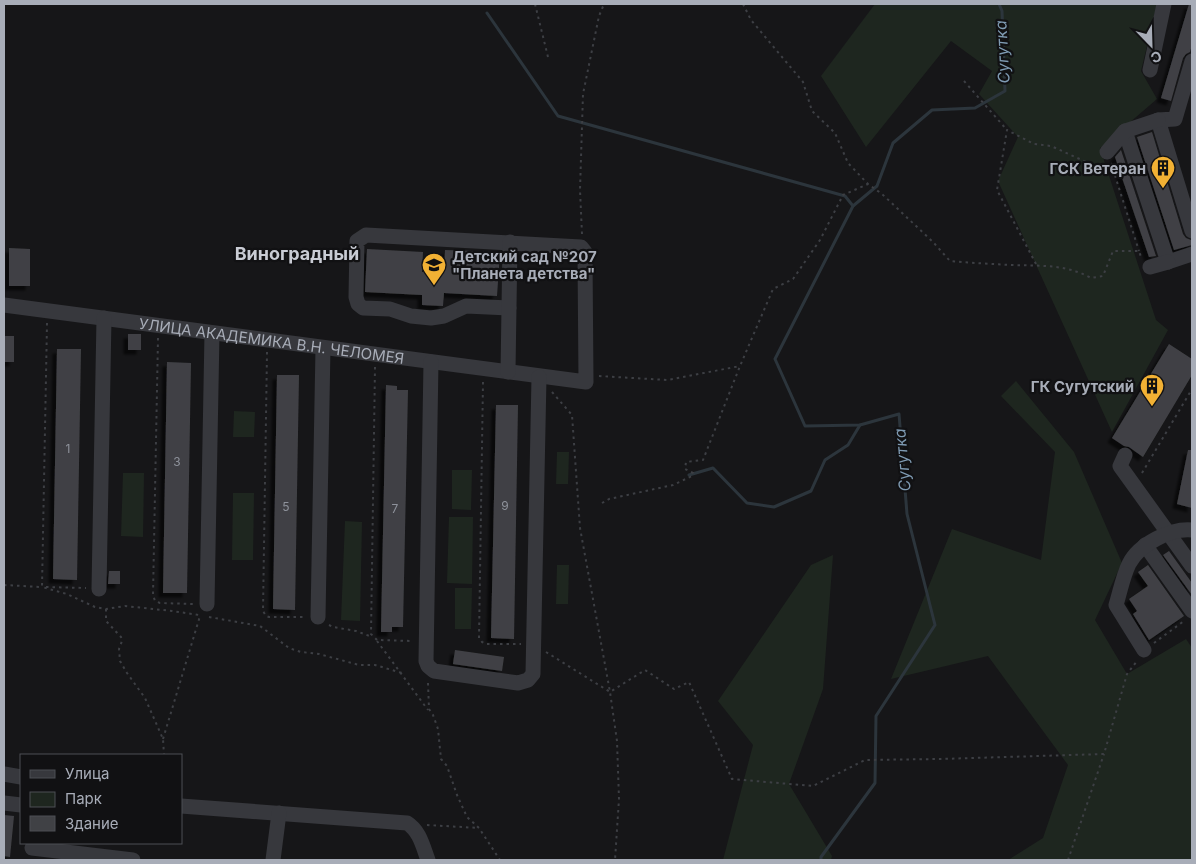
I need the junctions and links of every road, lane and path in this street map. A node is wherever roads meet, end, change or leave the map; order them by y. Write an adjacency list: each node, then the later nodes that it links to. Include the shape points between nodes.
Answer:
1 (535, 4): 5 (path)
2 (604, 4): 17 (path, via 583,94 580,190)
3 (743, 4): 14 (path, via 751,20 803,82 812,111 835,134 848,163)
4 (1164, 4): 7 (street)
5 (548, 58)
6 (1192, 61): 9 (street, via 1175,119)
7 (1150, 70)
8 (964, 81): 10 (path)
9 (1158, 120): 11 (street); 15 (street)
10 (1007, 130): 13 (path, via 1034,144 1051,146 1095,166); 21 (path, via 996,190)
11 (1125, 131): 12 (street); 20 (street)
12 (1107, 152): 13 (path)
13 (1112, 168): 18 (path)
14 (868, 184): 21 (path, via 950,261); 33 (path, via 842,196 820,240 793,279 773,289)
15 (1192, 231)
16 (510, 242): 17 (street); 24 (street); 24 (street, via 366,235 356,245 356,297 363,308 390,309 418,318 440,317 466,306)
17 (583, 249): 36 (street)
18 (1139, 252): 21 (path, via 1113,251 1104,276 1091,278 1078,271); 22 (path, via 1145,266)
19 (1192, 254): 20 (street)
20 (1168, 262): 22 (street)
21 (1036, 264)
22 (1150, 267)
23 (4, 305): 25 (street, УЛИЦА АКАДЕМИКА В.Н. ЧЕЛОМЕЯ)
24 (509, 308): 35 (street)
25 (47, 311): 26 (street, УЛИЦА АКАДЕМИКА В.Н. ЧЕЛОМЕЯ); 47 (path)
26 (104, 318): 27 (street, УЛИЦА АКАДЕМИКА В.Н. ЧЕЛОМЕЯ); 48 (street)
27 (158, 326): 28 (street, УЛИЦА АКАДЕМИКА В.Н. ЧЕЛОМЕЯ); 50 (path, via 153,596 160,603)
28 (212, 333): 29 (street, УЛИЦА АКАДЕМИКА В.Н. ЧЕЛОМЕЯ); 50 (street)
29 (267, 340): 30 (street, УЛИЦА АКАДЕМИКА В.Н. ЧЕЛОМЕЯ); 52 (path, via 263,611 269,617)
30 (323, 348): 31 (street, УЛИЦА АКАДЕМИКА В.Н. ЧЕЛОМЕЯ); 52 (street)
31 (376, 354): 32 (street, УЛИЦА АКАДЕМИКА В.Н. ЧЕЛОМЕЯ); 53 (path)
32 (431, 362): 34 (street, УЛИЦА АКАДЕМИКА В.Н. ЧЕЛОМЕЯ); 55 (street)
33 (740, 366): 36 (path, via 668,380); 41 (path, via 703,460 686,462 685,469 693,473 692,476 674,485)
34 (483, 369): 35 (street, УЛИЦА АКАДЕМИКА В.Н. ЧЕЛОМЕЯ); 56 (path, via 479,638 486,644)
35 (508, 372): 37 (street, УЛИЦА АКАДЕМИКА В.Н. ЧЕЛОМЕЯ)
36 (586, 376): 37 (street, УЛИЦА АКАДЕМИКА В.Н. ЧЕЛОМЕЯ, via 586,382)
37 (539, 377): 56 (street); 60 (path, via 572,416 580,528)
38 (1192, 389): 40 (path)
39 (1125, 455): 40 (street, via 1120,466)
40 (1134, 485): 43 (street)
41 (602, 503)
42 (1192, 530): 43 (street)
43 (1170, 532): 44 (street); 45 (street)
44 (1145, 546): 51 (street); 57 (street, via 1129,563 1116,605)
45 (1192, 566)
46 (4, 585): 47 (path)
47 (42, 586): 48 (path); 49 (path)
48 (99, 588)
49 (106, 609): 50 (path, via 125,606 172,611); 62 (path, via 106,621 121,637 120,661 145,698)
50 (204, 610): 59 (path, via 260,626 289,648 300,652); 62 (path)
51 (1188, 616): 57 (path)
52 (318, 617): 53 (path, via 333,628)
53 (372, 637): 54 (path)
54 (377, 640): 55 (path); 59 (path)
55 (426, 641): 58 (street)
56 (534, 644): 58 (street, via 533,674 523,682 434,672); 60 (path)
57 (1144, 650): 64 (path, via 1128,674)
58 (428, 666): 61 (path, via 429,709)
59 (402, 673): 61 (path)
60 (610, 692): 64 (path, via 645,670 674,689 689,682 732,779 813,786 865,760); 78 (path, via 617,741 619,799)
61 (433, 715): 72 (path, via 441,759 447,766 467,818)
62 (163, 739): 63 (path)
63 (164, 754)
64 (1104, 754): 79 (path)
65 (4, 774): 66 (street)
66 (20, 777)
67 (4, 803): 68 (street)
68 (20, 805)
69 (182, 806): 70 (street)
70 (279, 813): 71 (street); 75 (street)
71 (403, 823): 72 (path); 76 (street, via 412,826 419,835)
72 (479, 828): 77 (path)
73 (32, 850): 74 (street)
74 (133, 860)
75 (273, 860)
76 (428, 860)
77 (500, 860)
78 (615, 860)
79 (1068, 860)

